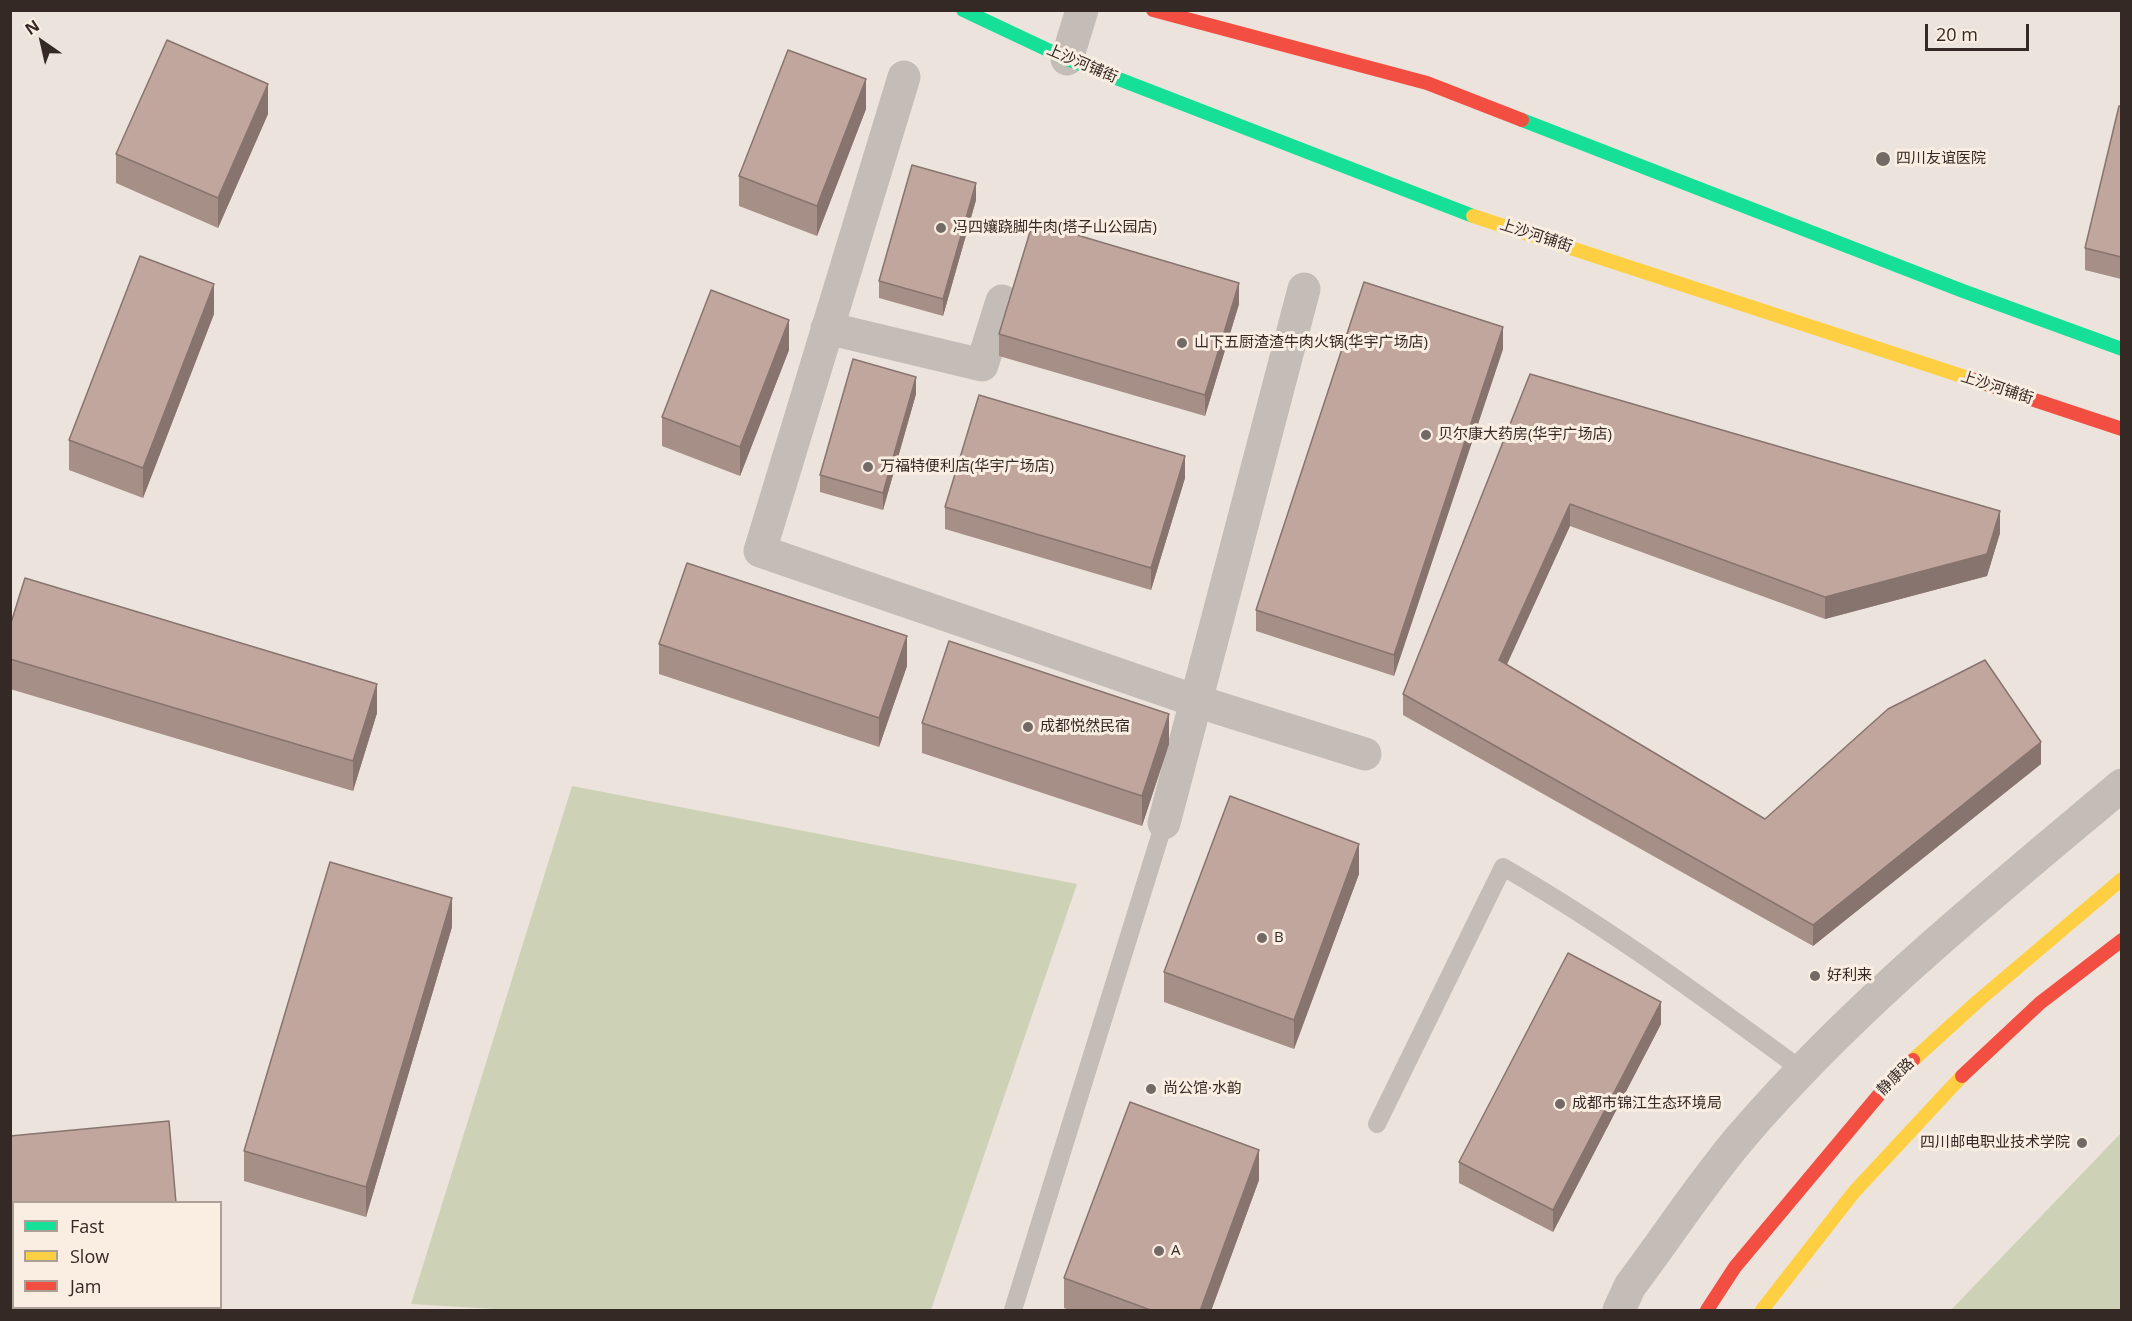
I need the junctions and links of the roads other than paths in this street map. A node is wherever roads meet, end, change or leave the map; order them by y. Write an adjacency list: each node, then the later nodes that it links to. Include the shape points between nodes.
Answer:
1 (963, 10): 4 (main road, 上沙河铺街)
2 (1082, 10): 4 (street)
3 (1153, 10): 9 (main road, via 1427,83)
4 (1067, 59): 10 (main road, 上沙河铺街, via 1436,204)
5 (904, 77): 8 (street)
6 (1304, 289): 11 (street)
7 (1002, 301): 8 (street, via 982,365)
8 (827, 328): 11 (street, via 760,551)
9 (2121, 349)
10 (2121, 429)
11 (1196, 701): 12 (street); 14 (street)
12 (1365, 754)
13 (2121, 784): 17 (street, via 1963,918)
14 (1164, 823): 19 (lane)
15 (2121, 879): 21 (main road, 静康路, via 1888,1084 1735,1267)
16 (2121, 940): 22 (main road, via 2029,1013 1911,1128 1814,1240)
17 (1802, 1070): 18 (lane, via 1557,898 1503,867); 20 (street, via 1741,1137 1630,1286)
18 (1377, 1124)
19 (1013, 1311)
20 (1619, 1311)
21 (1707, 1311)
22 (1762, 1311)

